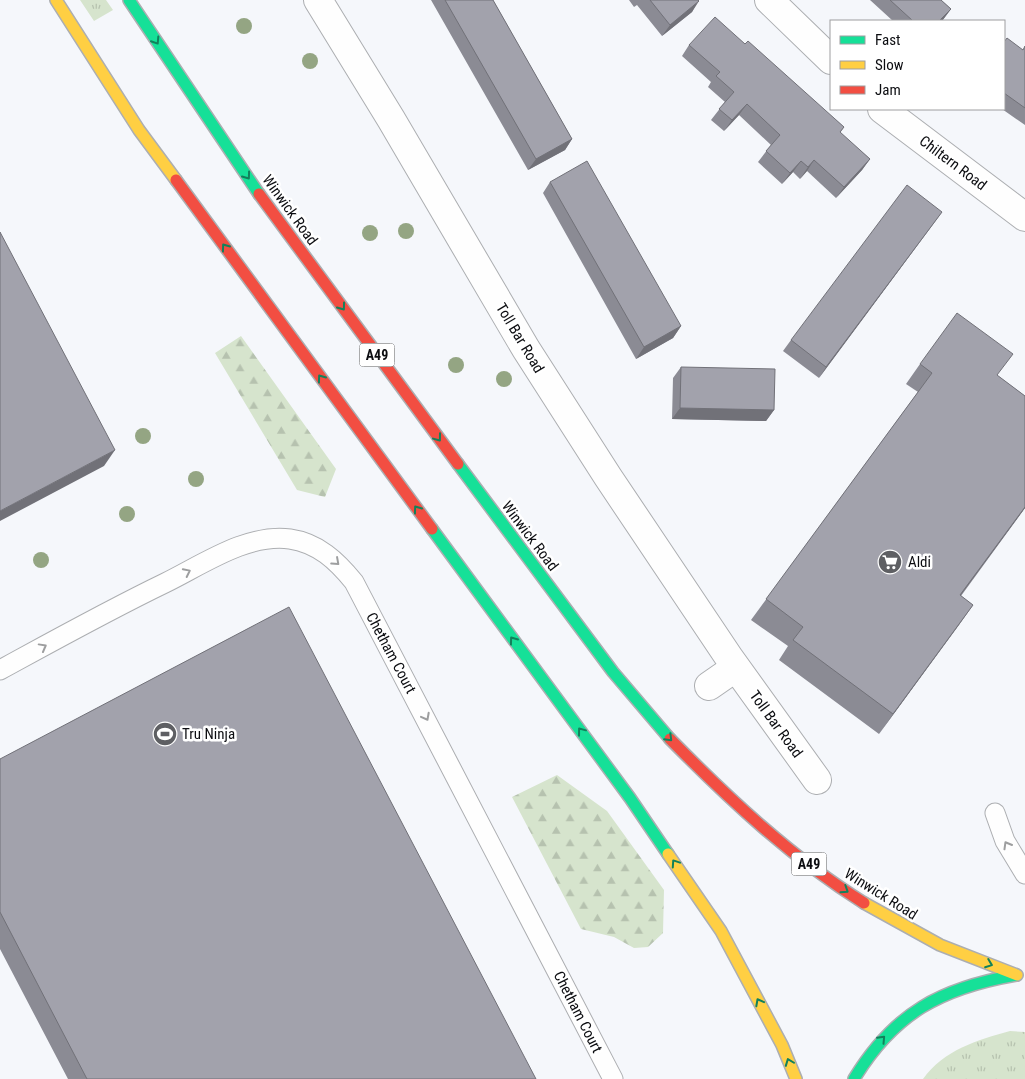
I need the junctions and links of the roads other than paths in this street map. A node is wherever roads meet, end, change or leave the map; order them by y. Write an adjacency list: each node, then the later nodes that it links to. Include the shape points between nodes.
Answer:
1 (56, 0): 16 (highway, one-way to 1, via 782,1045 721,931 641,814 139,130)
2 (129, 0): 14 (highway, Winwick Road / A49, one-way to 14, via 210,125 410,400 612,671 664,733 724,793 838,885 931,942)
3 (318, 0): 8 (street, Toll Bar Road, via 392,119 526,349)
4 (770, 0): 5 (street)
5 (830, 59)
6 (883, 110): 7 (street, Chiltern Road)
7 (1025, 217)
8 (736, 668): 10 (street); 11 (street, Toll Bar Road)
9 (0, 670): 15 (lane, Chetham Court, one-way to 15, via 234,548 264,540 289,539 314,546 337,562 354,582)
10 (709, 686)
11 (817, 780)
12 (995, 813): 13 (lane, one-way to 12, via 1005,841)
13 (1025, 874)
14 (1021, 975): 17 (highway, A49, one-way to 14, via 880,1040 924,1003 956,987 986,978)
15 (613, 1079)
16 (796, 1079)
17 (854, 1079)

